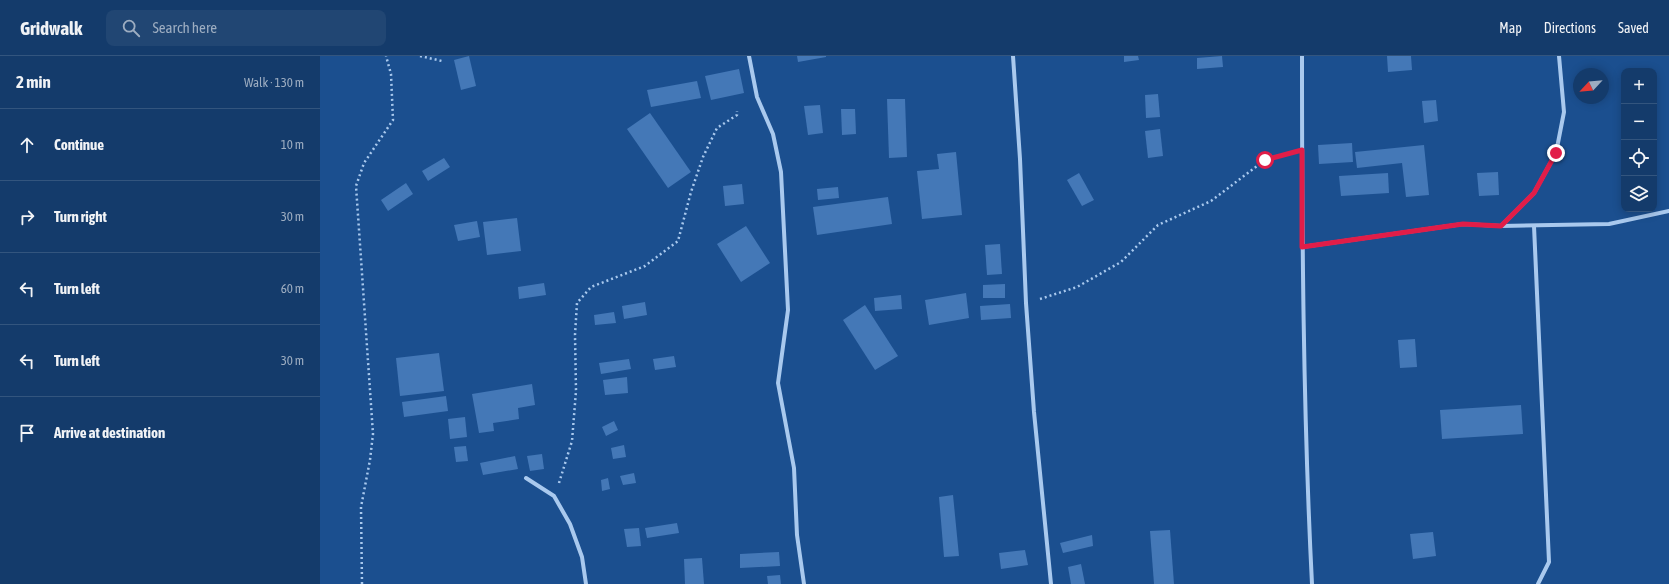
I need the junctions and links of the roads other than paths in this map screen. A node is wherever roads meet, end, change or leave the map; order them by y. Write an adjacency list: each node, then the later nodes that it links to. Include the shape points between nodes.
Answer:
1 (749, 56): 11 (street, via 757,97 773,134 781,172 788,310 778,383 794,468 797,535)
2 (1013, 56): 12 (street, via 1026,303)
3 (1302, 56): 8 (street)
4 (1558, 56): 6 (street, via 1564,112 1556,153 1534,193)
5 (1669, 211): 7 (street, via 1609,224)
6 (1501, 226): 7 (street); 8 (street, via 1463,224)
7 (1534, 226): 14 (street, via 1549,562)
8 (1302, 247): 13 (street, via 1306,475)
9 (526, 478): 10 (street, via 554,496 570,524 582,558)
10 (586, 584)
11 (804, 584)
12 (1051, 584)
13 (1312, 584)
14 (1538, 584)

